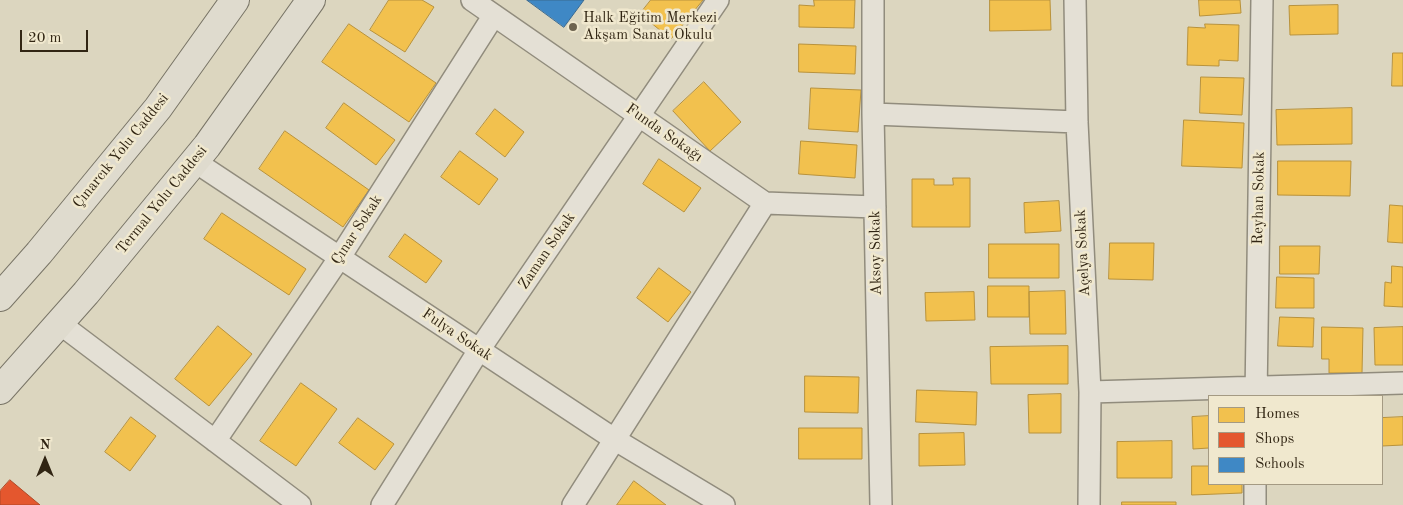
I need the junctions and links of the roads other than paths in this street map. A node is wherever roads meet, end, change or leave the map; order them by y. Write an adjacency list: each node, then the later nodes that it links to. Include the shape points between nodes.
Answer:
1 (235, 0): 16 (main road, Çınarcık Yolu Caddesi, via 158,108)
2 (311, 0): 12 (main road, Termal Yolu Caddesi)
3 (472, 0): 8 (street, Funda Sokağı)
4 (718, 0): 10 (street, Zaman Sokak)
5 (873, 0): 9 (street, Aksoy Sokak)
6 (1075, 0): 11 (street, Açelya Sokak)
7 (1262, 0): 22 (street, Reyhan Sokak)
8 (494, 15): 10 (street, Funda Sokağı); 15 (street, Çınar Sokak)
9 (873, 114): 11 (street); 14 (street, Aksoy Sokak)
10 (640, 116): 13 (street, Funda Sokağı); 18 (street, Zaman Sokak)
11 (1077, 122): 21 (street, Açelya Sokak)
12 (194, 161): 15 (street, Fulya Sokak); 17 (main road, Termal Yolu Caddesi)
13 (765, 203): 14 (street); 23 (street)
14 (875, 207): 30 (street, Aksoy Sokak)
15 (340, 257): 18 (street, Fulya Sokak); 24 (street, Çınar Sokak)
16 (0, 297)
17 (59, 323): 20 (main road, Termal Yolu Caddesi); 24 (street)
18 (479, 350): 23 (street, Fulya Sokak); 27 (street, Zaman Sokak)
19 (1403, 383): 22 (street)
20 (0, 390)
21 (1090, 392): 22 (street); 31 (street, Açelya Sokak)
22 (1256, 392)
23 (614, 439): 28 (street); 29 (street, Fulya Sokak)
24 (215, 441): 26 (street)
25 (1255, 485): 32 (street)
26 (300, 505)
27 (382, 505)
28 (572, 505)
29 (724, 505)
30 (881, 505)
31 (1089, 505)
32 (1255, 505)

